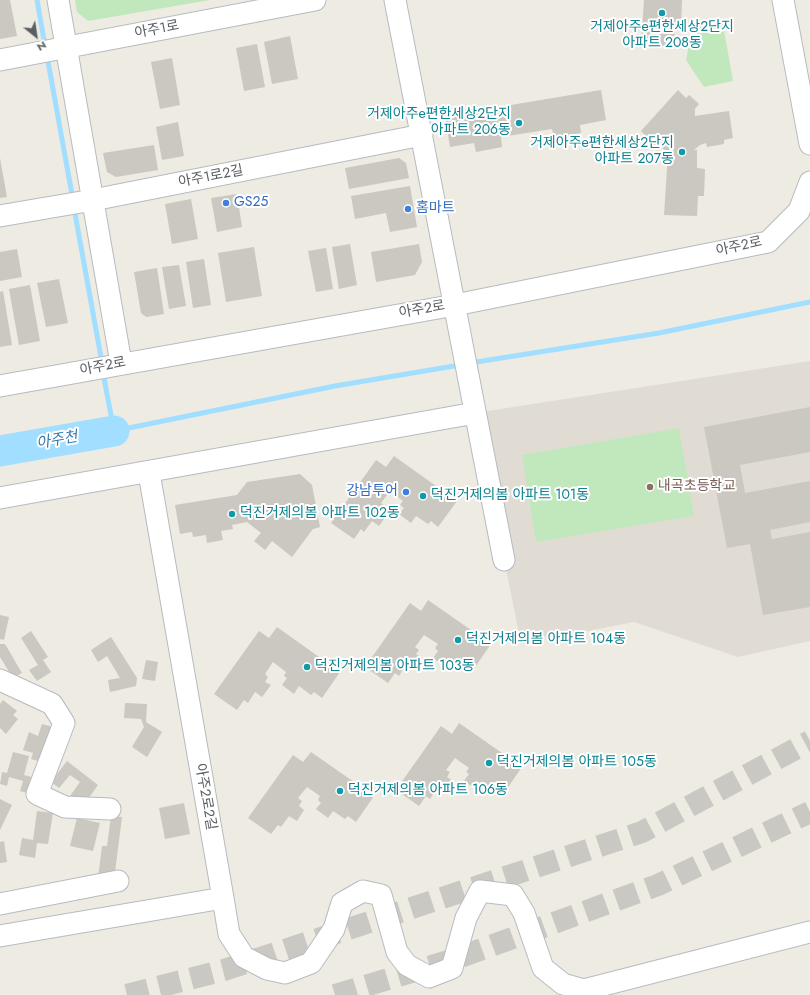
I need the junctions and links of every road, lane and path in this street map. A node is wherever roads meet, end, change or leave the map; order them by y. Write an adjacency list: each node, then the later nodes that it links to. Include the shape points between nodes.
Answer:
1 (58, 0): 5 (street)
2 (314, 0): 5 (street, 아주1로)
3 (395, 0): 7 (street)
4 (784, 0): 8 (street)
5 (66, 48): 6 (street, 아주1로); 10 (street)
6 (0, 60)
7 (422, 135): 10 (street, 아주1로2길); 12 (street)
8 (810, 144)
9 (810, 182): 12 (street, 아주2로, via 799,211 768,242)
10 (93, 200): 11 (street, 아주1로2길); 13 (street)
11 (0, 216)
12 (455, 305): 13 (street, 아주2로); 15 (street)
13 (121, 363): 14 (street, 아주2로)
14 (0, 386)
15 (476, 413): 16 (street); 18 (street)
16 (149, 473): 17 (street); 22 (street, 아주2로2길)
17 (0, 498)
18 (504, 560)
19 (0, 680): 20 (street, via 52,704 64,723 37,794 66,807)
20 (110, 809)
21 (118, 881): 23 (street)
22 (223, 898): 24 (street, 아주2로2길, via 230,934 244,957 267,969 285,973 311,963 334,929 342,903 362,891 381,895 397,952 407,965 429,977 452,968 466,918 480,891 513,895 524,913 543,968 563,984 584,990); 25 (street)
23 (0, 904)
24 (810, 932)
25 (0, 936)

